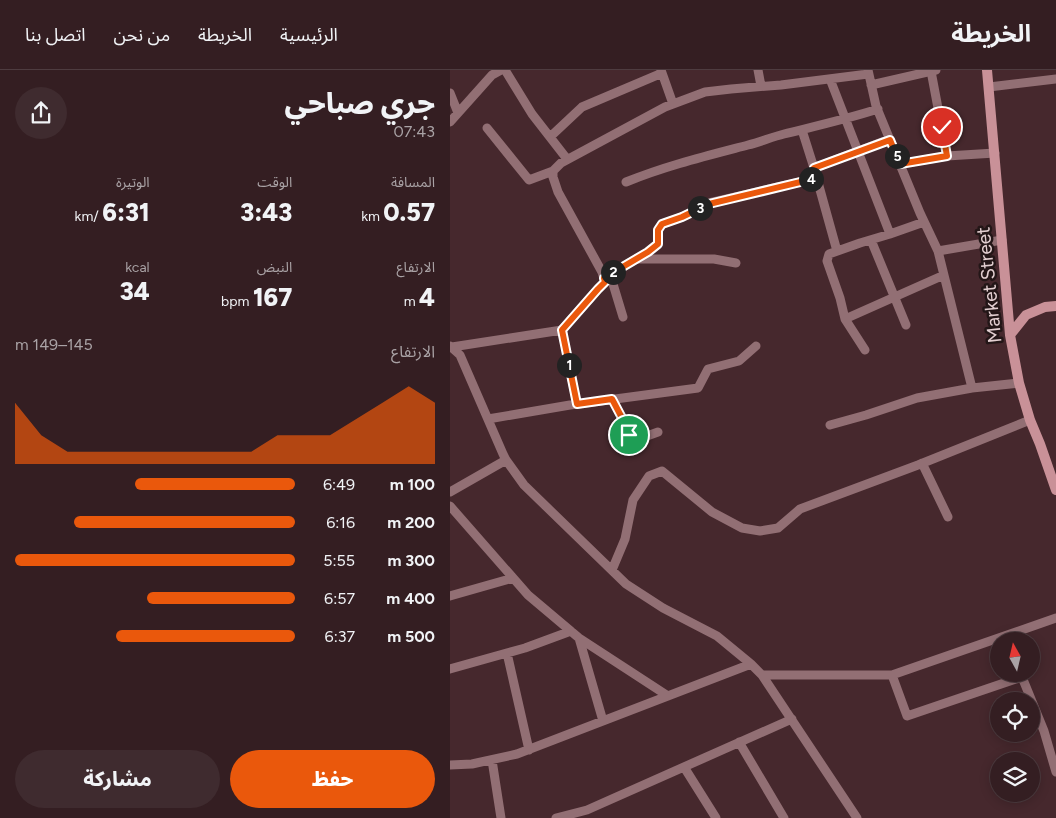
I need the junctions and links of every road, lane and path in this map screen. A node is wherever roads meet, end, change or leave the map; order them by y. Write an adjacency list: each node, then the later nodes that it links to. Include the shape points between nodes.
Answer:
1 (501, 70): 16 (street, via 492,75)
2 (505, 70): 21 (street)
3 (758, 70): 11 (street)
4 (987, 70): 12 (street, Market Street)
5 (934, 71): 10 (street); 25 (street)
6 (662, 72): 14 (street); 21 (street, via 582,107)
7 (868, 72): 8 (street); 10 (street)
8 (830, 79): 11 (street); 17 (street)
9 (1056, 79): 12 (street)
10 (871, 85): 15 (street)
11 (761, 86): 14 (street, via 705,92)
12 (989, 87): 24 (street, Market Street)
13 (450, 93): 16 (street)
14 (673, 104): 26 (street)
15 (878, 110): 17 (street); 22 (street)
16 (458, 113): 18 (street)
17 (845, 119): 20 (street); 23 (street)
18 (450, 122)
19 (487, 128): 29 (street, via 529,180)
20 (802, 130): 28 (street); 31 (street, via 650,172)
21 (550, 137): 26 (street)
22 (890, 140): 23 (street); 27 (street)
23 (858, 152): 28 (street); 33 (street)
24 (995, 153): 25 (street); 35 (street, Market Street)
25 (947, 156): 27 (street)
26 (567, 159): 29 (street)
27 (900, 164): 32 (street)
28 (814, 168): 30 (street)
29 (553, 171): 41 (street, via 558,192)
30 (817, 178): 36 (street); 38 (street, via 709,204 662,224 658,230 658,244)
31 (626, 182)
32 (924, 222): 33 (street); 37 (street)
33 (890, 234): 34 (street)
34 (871, 240): 36 (street); 42 (street)
35 (1002, 240): 37 (street); 48 (street, Market Street)
36 (837, 251): 45 (street, via 829,254 827,261)
37 (938, 251): 40 (street)
38 (636, 259): 39 (street, via 714,259); 41 (street)
39 (736, 263)
40 (944, 274): 42 (street); 53 (street)
41 (607, 276): 44 (street); 47 (street)
42 (894, 297): 45 (street); 46 (street)
43 (1056, 306): 48 (street, via 1026,315)
44 (623, 317)
45 (845, 319): 51 (street)
46 (906, 325)
47 (562, 330): 49 (street); 55 (street)
48 (1010, 335): 52 (street, Market Street)
49 (451, 346): 56 (street, via 460,355)
50 (756, 346): 54 (street, via 739,361 708,369 698,388)
51 (865, 350)
52 (1020, 383): 53 (street); 57 (street, Market Street)
53 (972, 388): 58 (street, via 916,398)
54 (612, 399): 55 (street); 59 (street, via 629,435 636,440)
55 (577, 404): 56 (street)
56 (488, 418): 60 (street)
57 (1030, 420): 61 (street); 62 (street, Market Street)
58 (830, 425)
59 (658, 432)
60 (506, 460): 63 (street); 66 (street, via 524,485)
61 (922, 463): 65 (street); 66 (street, via 800,509 778,528 760,531 742,528 712,512 662,471 649,476 633,500 625,539)
62 (1056, 490)
63 (450, 492)
64 (450, 506): 67 (street)
65 (948, 517)
66 (612, 570): 73 (street, via 626,584 664,608 717,636)
67 (513, 578): 68 (street); 70 (street, via 528,596)
68 (450, 596)
69 (1056, 618): 76 (street)
70 (571, 631): 71 (street); 72 (street)
71 (579, 638): 77 (street); 79 (street)
72 (507, 653): 74 (street); 81 (street)
73 (751, 664): 75 (street); 77 (street)
74 (450, 669)
75 (762, 674): 76 (street); 78 (street)
76 (892, 674): 85 (street, via 907,716 1022,677 1044,731)
77 (668, 696): 79 (street)
78 (792, 719): 80 (street); 90 (street)
79 (602, 721): 81 (street)
80 (738, 742): 84 (street); 89 (street)
81 (529, 750): 82 (street)
82 (492, 760): 83 (street); 87 (street)
83 (450, 765)
84 (684, 767): 86 (street, via 587,810); 88 (street)
85 (1056, 772)
86 (561, 817)
87 (501, 818)
88 (716, 818)
89 (784, 818)
90 (857, 818)

